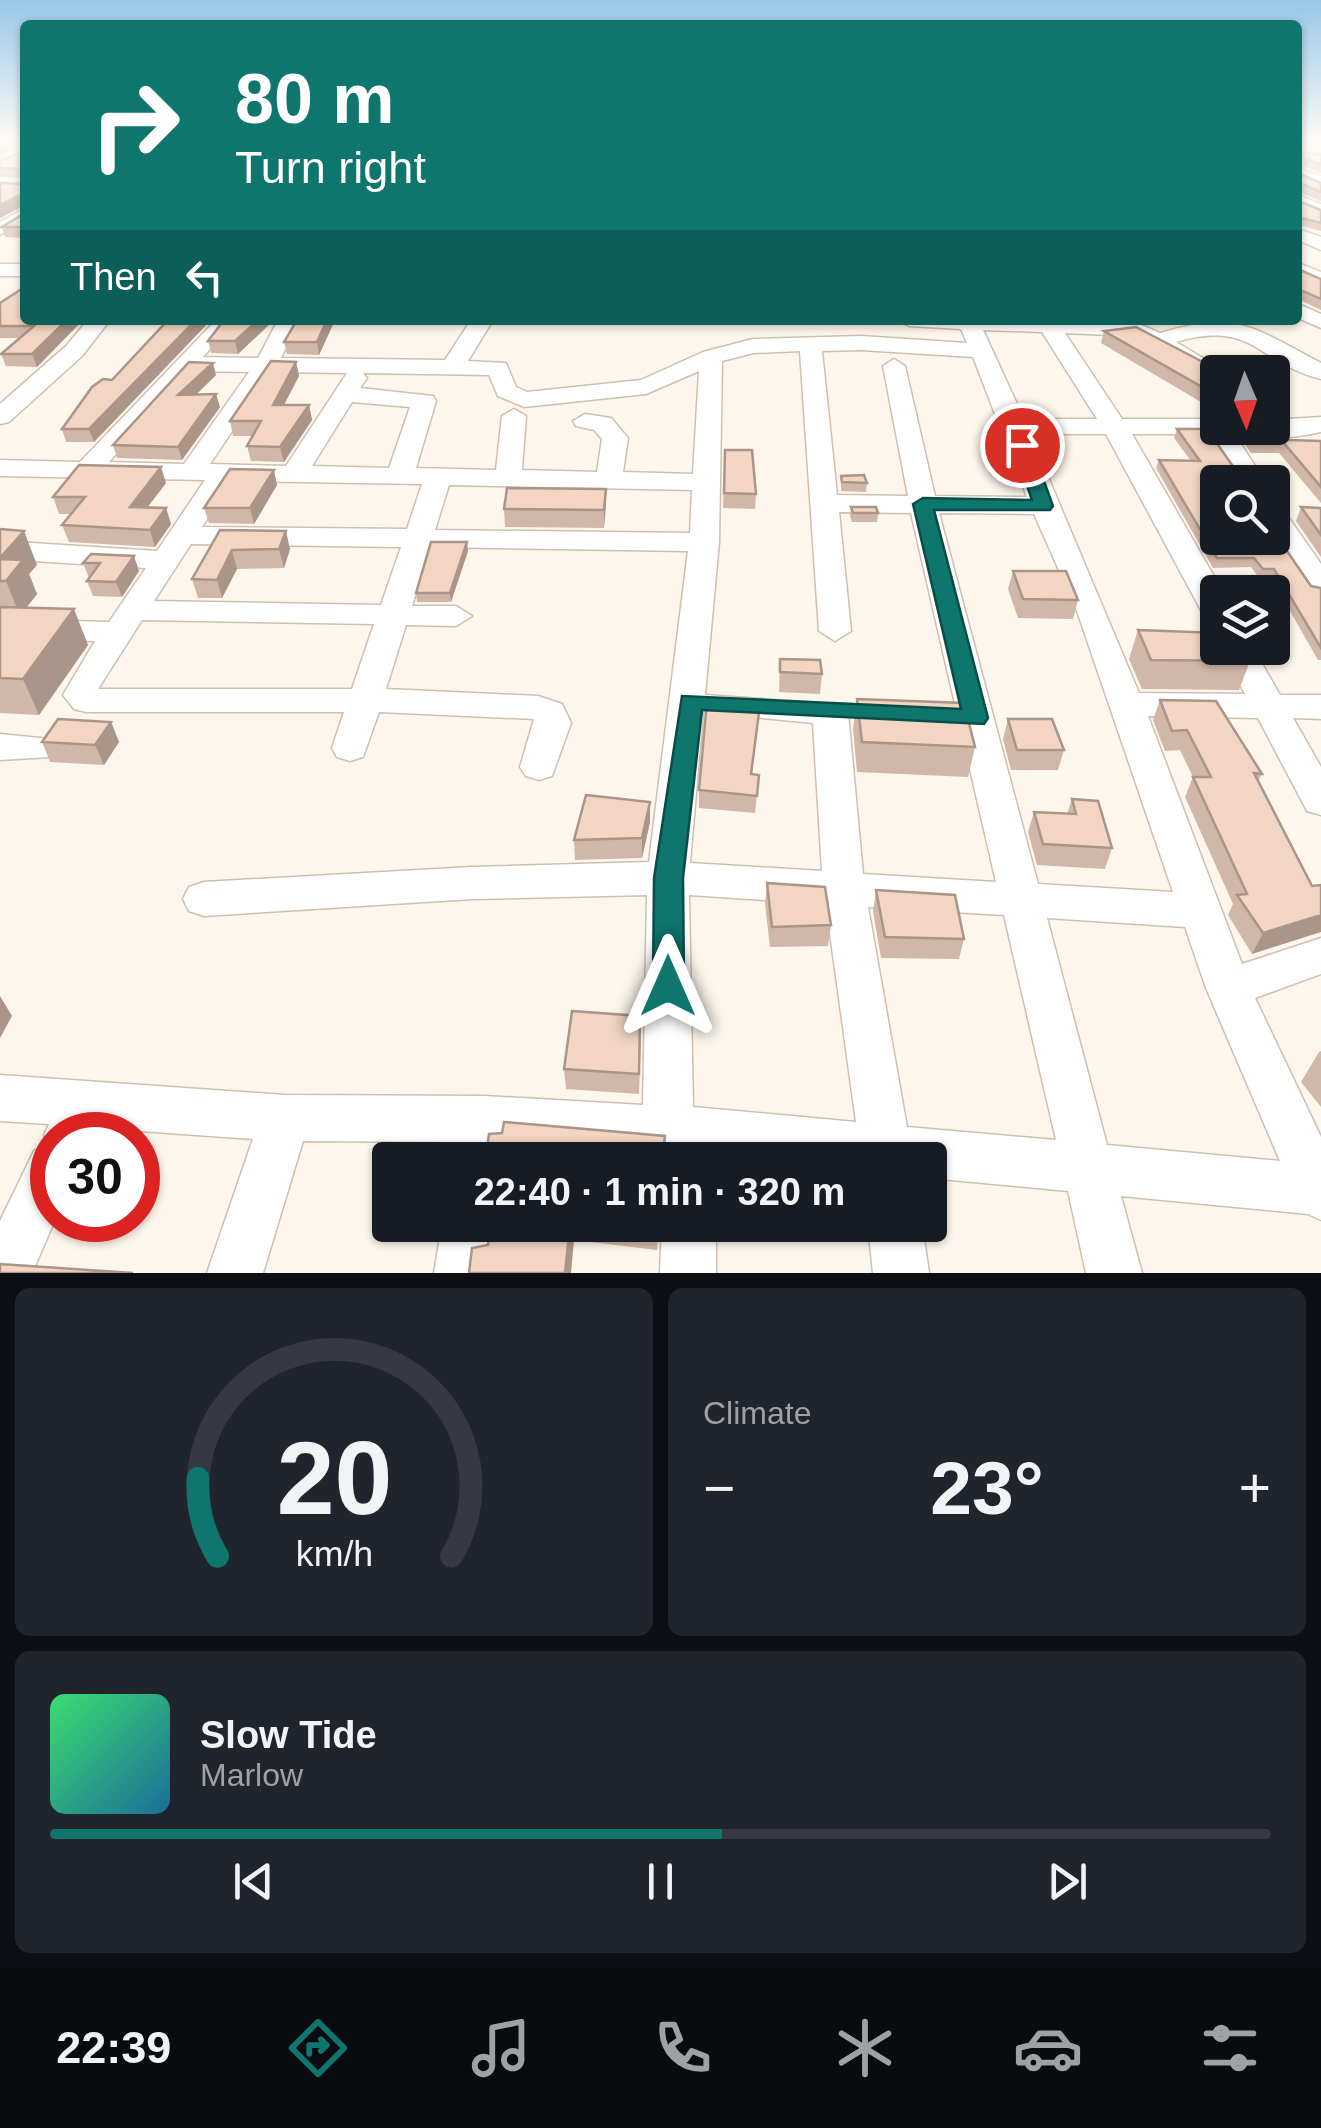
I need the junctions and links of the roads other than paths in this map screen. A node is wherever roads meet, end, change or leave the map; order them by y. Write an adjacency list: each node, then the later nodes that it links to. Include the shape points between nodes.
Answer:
1 (95, 325): 19 (street)
2 (286, 325): 11 (street)
3 (479, 325): 16 (street)
4 (951, 325): 7 (street)
5 (218, 326): 13 (street)
6 (1049, 326): 7 (street); 8 (street, via 1112,326); 25 (street)
7 (975, 338): 9 (street); 23 (street)
8 (1160, 340): 15 (street); 17 (street, via 1204,327 1241,329)
9 (810, 344): 10 (street, via 752,346); 38 (street)
10 (711, 357): 16 (street, via 646,387 524,400 506,390 498,368); 37 (street)
11 (267, 362): 12 (street); 13 (street); 30 (street)
12 (364, 363): 16 (street); 18 (street)
13 (184, 364): 29 (street)
14 (894, 366): 39 (street)
15 (1200, 366)
16 (452, 368)
17 (1321, 372)
18 (344, 394): 32 (street); 33 (street, via 424,401)
19 (0, 416)
20 (514, 416): 35 (street)
21 (1290, 418): 27 (street)
22 (585, 421): 36 (street, via 602,423 615,438)
23 (1015, 426): 25 (street); 40 (street)
24 (1200, 427): 25 (street)
25 (1116, 428): 46 (street)
26 (1290, 431): 27 (street)
27 (1316, 432)
28 (0, 468): 29 (street)
29 (88, 469): 30 (street)
30 (191, 472): 31 (street)
31 (223, 474): 32 (street); 44 (street)
32 (293, 475): 33 (street)
33 (400, 476): 34 (street)
34 (438, 477): 35 (street); 41 (street)
35 (508, 478): 36 (street)
36 (609, 480): 37 (street)
37 (707, 482): 43 (street)
38 (825, 503): 39 (street); 52 (street)
39 (923, 504): 40 (street); 67 (street, via 957,717)
40 (1044, 506): 56 (street)
41 (417, 538): 43 (street); 44 (street); 48 (street)
42 (1290, 540): 47 (street)
43 (704, 542): 55 (street)
44 (173, 548): 45 (street); 50 (street)
45 (0, 550)
46 (1200, 580)
47 (1321, 586)
48 (393, 614): 49 (street); 50 (street); 54 (street)
49 (456, 616)
50 (124, 621): 51 (street); 54 (street, via 81,688 86,702)
51 (0, 629)
52 (835, 631)
53 (1247, 665): 57 (street)
54 (366, 700): 61 (street); 62 (street, via 550,712 553,724)
55 (690, 702): 64 (street); 65 (street, via 848,713)
56 (1128, 704): 57 (street); 68 (street)
57 (1270, 706): 58 (street); 63 (street)
58 (1321, 708)
59 (0, 747): 60 (street)
60 (37, 748)
61 (350, 748)
62 (539, 767)
63 (1321, 800)
64 (668, 878): 65 (street); 66 (street); 76 (street)
65 (844, 886): 67 (street); 78 (street)
66 (204, 899)
67 (1020, 899): 68 (street); 80 (street)
68 (1200, 910): 70 (street)
69 (1321, 956): 70 (street)
70 (1228, 988): 81 (street)
71 (0, 1098): 72 (street)
72 (54, 1112)
73 (160, 1118): 74 (street)
74 (285, 1118): 75 (street); 87 (street)
75 (481, 1140): 76 (street)
76 (683, 1140): 77 (street)
77 (712, 1142)
78 (884, 1142)
79 (947, 1158): 80 (street)
80 (1087, 1167): 81 (street); 91 (street)
81 (1320, 1191)
82 (30, 1217): 86 (street)
83 (467, 1242): 88 (street)
84 (688, 1242): 89 (street)
85 (897, 1242): 90 (street)
86 (4, 1273)
87 (235, 1273)
88 (462, 1273)
89 (688, 1273)
90 (901, 1273)
91 (1114, 1273)

